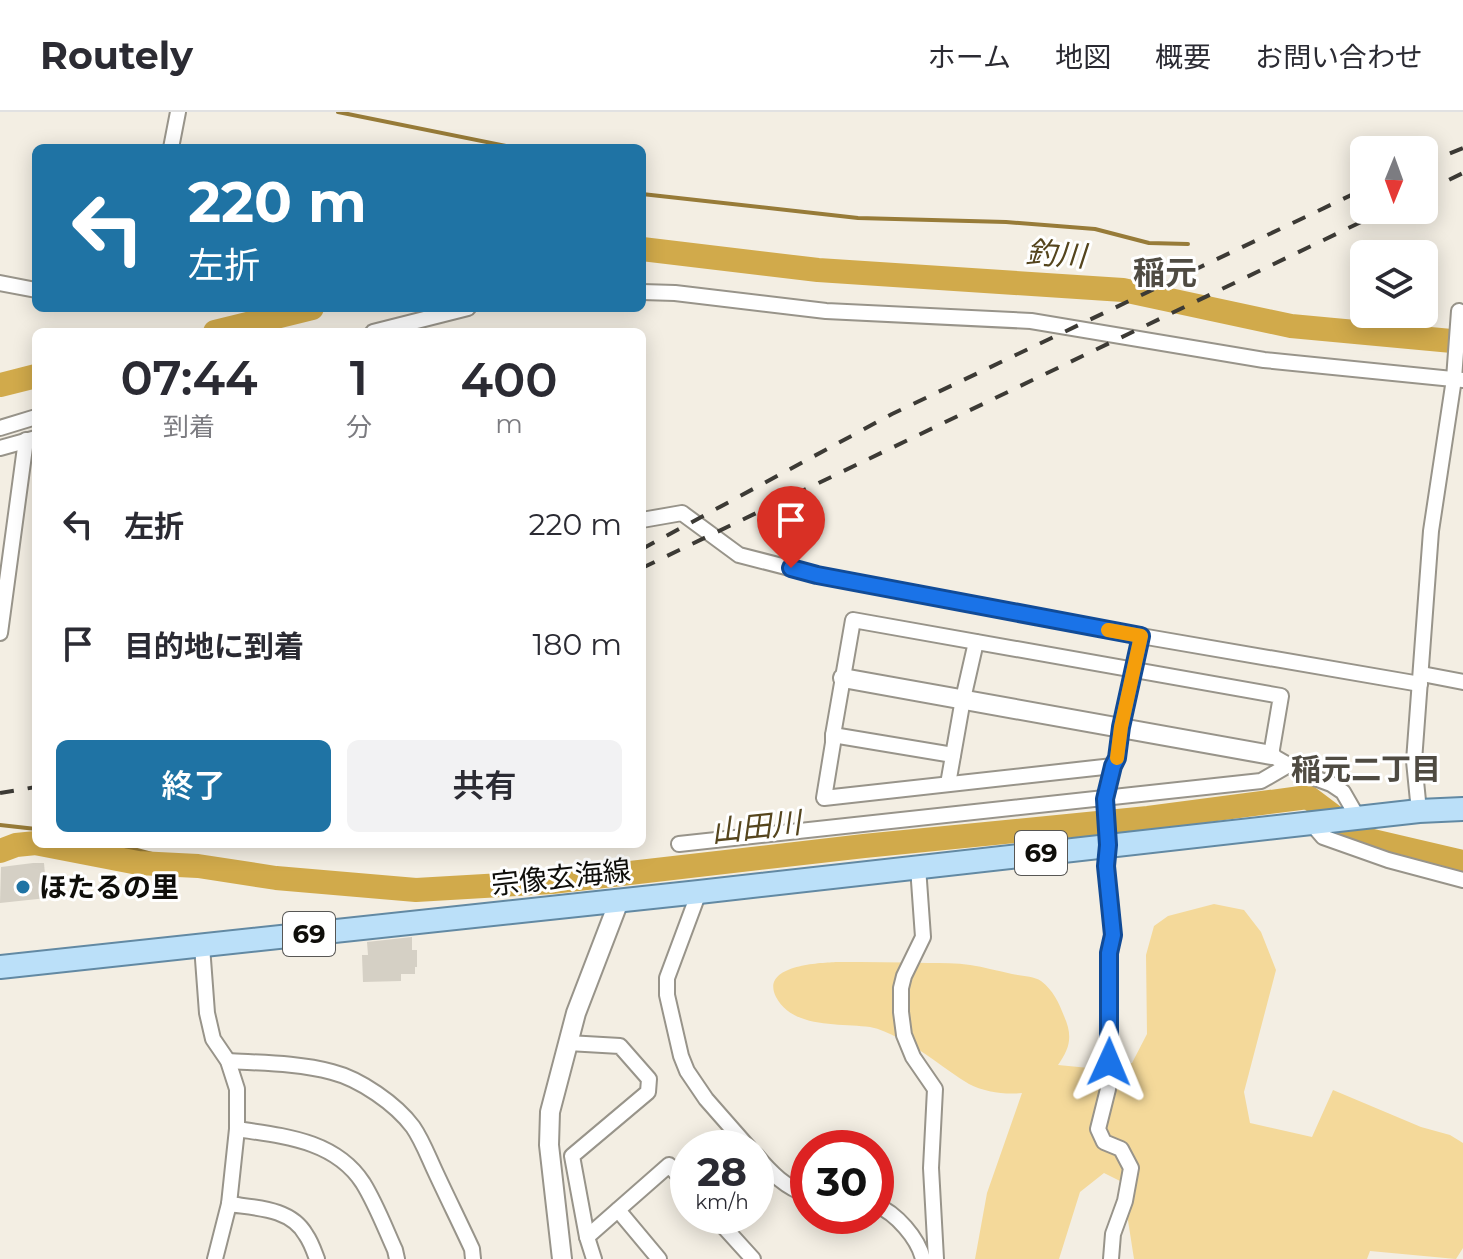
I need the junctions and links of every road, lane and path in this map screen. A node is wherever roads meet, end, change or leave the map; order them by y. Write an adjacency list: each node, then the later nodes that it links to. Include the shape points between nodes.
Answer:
1 (178, 112): 2 (street)
2 (172, 144)
3 (0, 283): 4 (street)
4 (32, 289)
5 (646, 292): 9 (street, via 826,311 1031,321 1264,360)
6 (1459, 311): 9 (street)
7 (452, 312): 8 (street)
8 (389, 328)
9 (1457, 378): 20 (street, via 1431,531)
10 (32, 418): 11 (street)
11 (0, 428)
12 (31, 439): 13 (street); 15 (street)
13 (0, 448)
14 (646, 519): 16 (street, via 682,513 739,555 817,575)
15 (0, 633)
16 (1141, 636): 18 (street); 20 (street)
17 (976, 642): 18 (street); 19 (street, via 853,620); 22 (street)
18 (1133, 670): 23 (street); 26 (street, via 1281,696)
19 (843, 678): 22 (street); 24 (street)
20 (1421, 679): 21 (street); 32 (street, via 1414,761)
21 (1463, 682)
22 (963, 699): 23 (street); 25 (street)
23 (1121, 727): 26 (street); 27 (street)
24 (833, 735): 25 (street); 29 (street, via 824,798)
25 (953, 755): 29 (street)
26 (1271, 755): 28 (street)
27 (1113, 766): 29 (street); 30 (street)
28 (1287, 766): 30 (street, via 1261,781); 33 (street, via 1343,792)
29 (948, 784)
30 (1105, 799): 35 (street); 36 (street)
31 (1463, 809): 32 (main road, 宗像玄海線 / 69)
32 (1419, 811): 33 (main road, 宗像玄海線 / 69)
33 (1358, 818): 34 (main road, 宗像玄海線 / 69)
34 (1311, 823): 36 (main road, 宗像玄海線 / 69); 38 (street, via 1323,837)
35 (679, 844)
36 (1108, 845): 37 (main road, 宗像玄海線 / 69); 65 (street, via 1113,935 1108,1089 1098,1129 1104,1142 1121,1149 1131,1168)
37 (918, 867): 39 (main road, 宗像玄海線 / 69); 64 (street, via 923,937 904,976 901,1012 913,1057 935,1089 931,1168)
38 (1463, 880)
39 (699, 892): 40 (main road, 宗像玄海線 / 69); 46 (street, via 667,978 667,995 687,1071)
40 (619, 901): 41 (main road, 宗像玄海線 / 69); 43 (street)
41 (202, 946): 42 (main road, 宗像玄海線 / 69); 44 (street, via 207,1013 213,1039)
42 (0, 967)
43 (568, 1043): 54 (street, via 620,1046 649,1079 648,1092 572,1156); 59 (street, via 549,1128)
44 (228, 1061): 45 (street, via 237,1089); 58 (street, via 331,1071 350,1077 395,1109 425,1149)
45 (237, 1129): 50 (street); 57 (street, via 304,1140 342,1161 362,1182)
46 (733, 1130)
47 (670, 1166): 51 (street)
48 (774, 1174): 49 (street)
49 (790, 1188)
50 (229, 1204): 55 (street); 56 (street, via 284,1215 306,1233)
51 (618, 1210): 54 (street); 61 (street)
52 (894, 1217): 63 (street, via 913,1237)
53 (730, 1234): 62 (street)
54 (587, 1237): 60 (street)
55 (215, 1259)
56 (317, 1259)
57 (397, 1259)
58 (473, 1259)
59 (562, 1259)
60 (594, 1259)
61 (659, 1259)
62 (753, 1259)
63 (923, 1259)
64 (936, 1259)
65 (1111, 1259)

